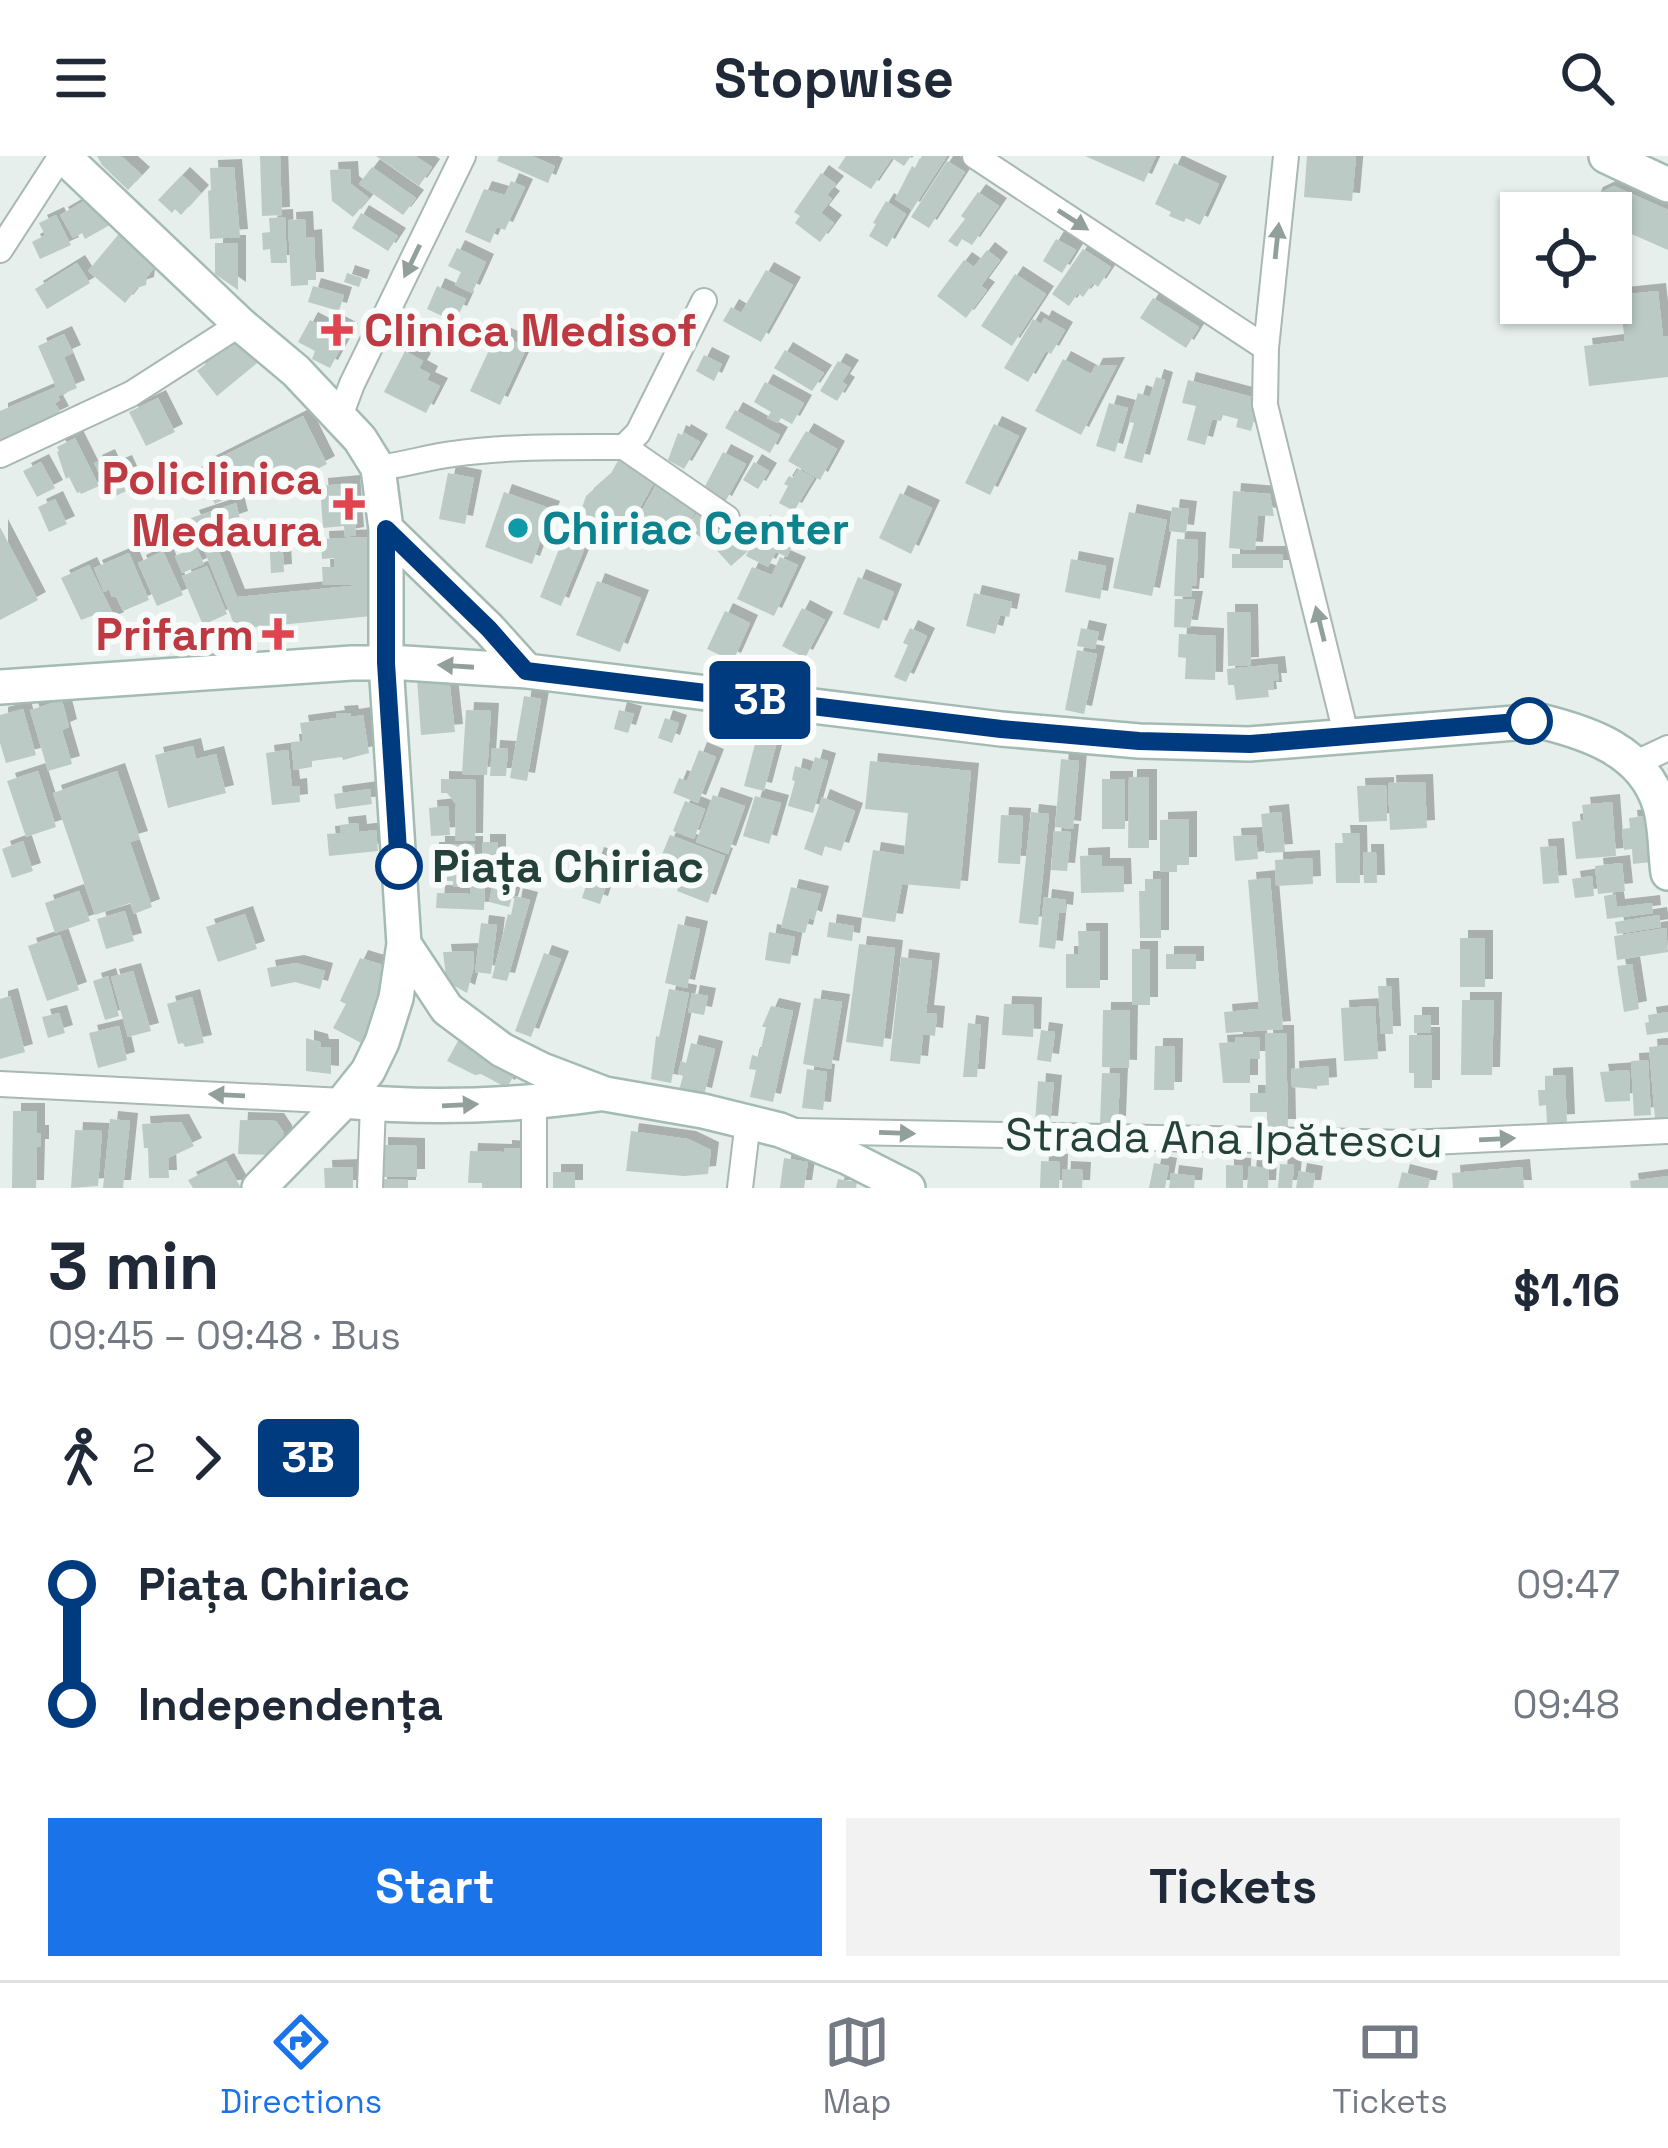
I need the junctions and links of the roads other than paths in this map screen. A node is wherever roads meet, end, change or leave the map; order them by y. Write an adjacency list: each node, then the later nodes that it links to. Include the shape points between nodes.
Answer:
1 (62, 156): 7 (street); 9 (main road)
2 (463, 156): 11 (street, one-way to 11)
3 (976, 156): 10 (street, one-way to 10)
4 (1286, 156): 10 (street, one-way to 4)
5 (1606, 156): 6 (main road)
6 (1668, 185)
7 (0, 250)
8 (704, 301): 12 (street, via 638,434)
9 (240, 324): 11 (main road); 13 (street, via 131,394)
10 (1266, 348): 20 (street, one-way to 10, via 1265,405)
11 (340, 416): 14 (main road)
12 (624, 447): 14 (street, via 522,447); 15 (street)
13 (0, 455)
14 (379, 468): 16 (main road)
15 (727, 518)
16 (386, 529): 17 (main road); 18 (main road)
17 (386, 663): 18 (main road, one-way to 17); 19 (main road); 24 (main road)
18 (526, 671): 20 (main road, via 1139,741)
19 (0, 687)
20 (1347, 738): 22 (main road, via 1540,721 1579,731)
21 (1668, 748): 22 (street)
22 (1636, 763): 23 (main road, via 1660,808)
23 (1668, 873)
24 (404, 944): 26 (main road, via 447,1009 475,1033); 28 (main road, via 396,998)
25 (0, 1084): 28 (street, one-way to 25)
26 (605, 1094): 27 (main road); 29 (main road)
27 (534, 1101): 28 (main road, one-way to 27); 33 (street)
28 (359, 1102): 31 (main road); 32 (street)
29 (764, 1126): 30 (street, Strada Ana Ipătescu, one-way to 30, via 1409,1143); 34 (street); 35 (main road)
30 (1668, 1131)
31 (259, 1188)
32 (370, 1188)
33 (534, 1188)
34 (740, 1188)
35 (908, 1188)

